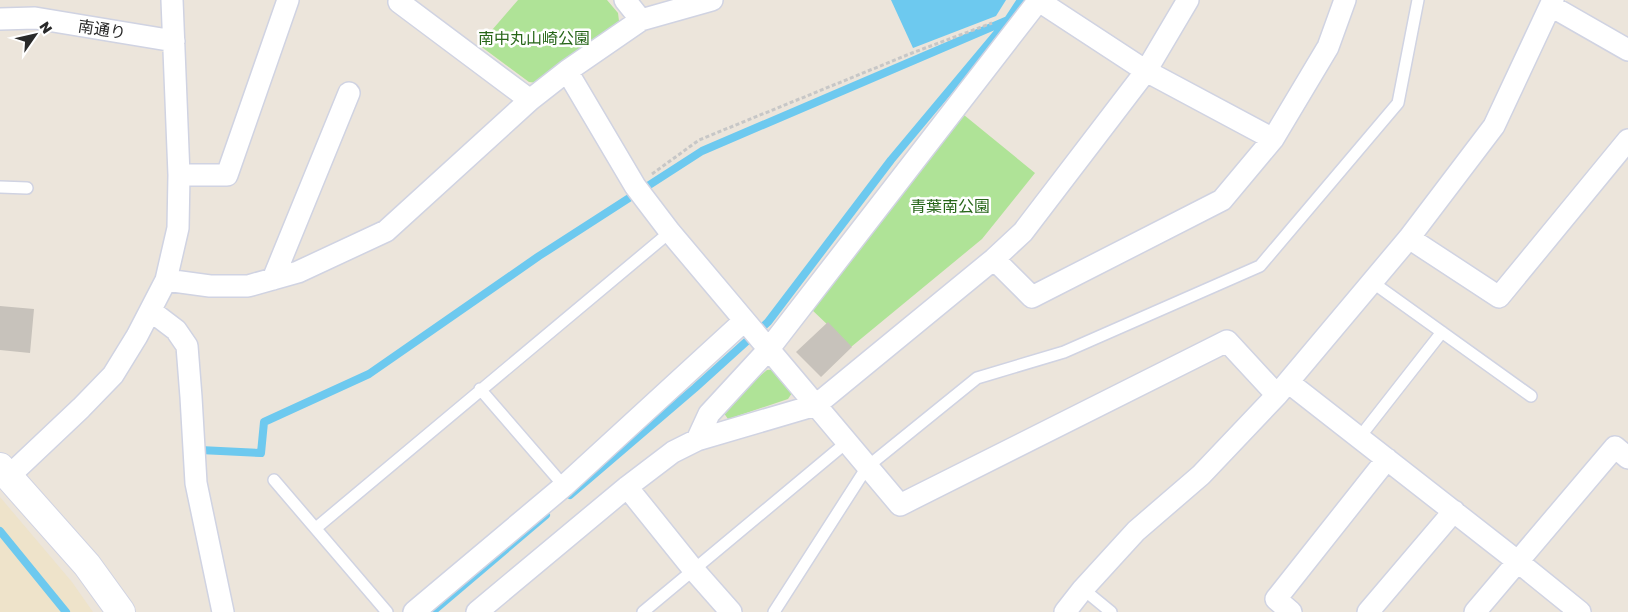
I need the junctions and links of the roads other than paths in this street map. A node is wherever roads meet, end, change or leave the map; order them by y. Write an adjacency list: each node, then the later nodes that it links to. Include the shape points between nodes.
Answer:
1 (172, 0): 13 (street)
2 (288, 0): 21 (street, via 227,175)
3 (400, 0): 18 (street)
4 (625, 0): 12 (street)
5 (712, 0): 12 (street)
6 (1039, 0): 16 (street); 32 (street)
7 (1188, 0): 16 (street)
8 (1345, 0): 19 (street, via 1328,47)
9 (1418, 0): 42 (lane, via 1398,103 1260,266 1064,352 977,378)
10 (1552, 3): 14 (street); 25 (street, via 1494,126)
11 (0, 19): 13 (street, 南通り, via 35,18)
12 (641, 20): 15 (street)
13 (174, 41): 21 (street)
14 (1628, 50)
15 (567, 71): 18 (street); 24 (street, via 635,186)
16 (1146, 71): 19 (street); 26 (street, via 1023,232)
17 (350, 93): 27 (street)
18 (530, 100): 27 (street, via 386,231 298,272)
19 (1273, 139): 26 (street, via 1222,200 1032,297)
20 (1628, 140): 25 (street, via 1499,297)
21 (179, 175): 28 (street, via 178,228)
22 (0, 187): 23 (lane)
23 (27, 188)
24 (670, 232): 32 (street); 34 (lane)
25 (1410, 238): 29 (street)
26 (994, 259): 36 (street)
27 (273, 279): 28 (street, via 248,286 210,286)
28 (166, 280): 30 (street)
29 (1372, 282): 31 (lane); 33 (street)
30 (150, 311): 43 (street, via 113,375 81,408); 53 (street, via 176,330 186,346 196,483)
31 (1442, 332): 35 (lane); 37 (lane)
32 (756, 336): 36 (street); 38 (street); 45 (street)
33 (1282, 388): 37 (street); 42 (street, via 1227,341 900,505); 51 (street, via 1201,475 1136,532)
34 (480, 389): 45 (lane); 48 (lane)
35 (1531, 396)
36 (816, 405): 38 (street); 39 (street)
37 (1360, 438): 41 (street)
38 (697, 440): 46 (street, via 673,452)
39 (848, 442): 42 (street); 50 (lane)
40 (1628, 458): 49 (street, via 1615,447)
41 (1387, 460): 47 (street); 62 (street, via 1276,599)
42 (867, 467): 59 (lane)
43 (4, 472): 52 (street, via 87,565)
44 (274, 480): 48 (lane)
45 (564, 486): 55 (street)
46 (627, 487): 50 (street); 56 (street)
47 (1454, 511): 49 (street); 63 (street)
48 (316, 528): 54 (lane)
49 (1518, 561): 64 (street); 65 (street)
50 (693, 569): 57 (lane); 58 (street)
51 (1082, 589): 60 (street); 61 (lane)
52 (121, 612)
53 (223, 612)
54 (387, 612)
55 (414, 612)
56 (476, 612)
57 (643, 612)
58 (731, 612)
59 (774, 612)
60 (1065, 612)
61 (1111, 612)
62 (1291, 612)
63 (1368, 612)
64 (1475, 612)
65 (1580, 612)

